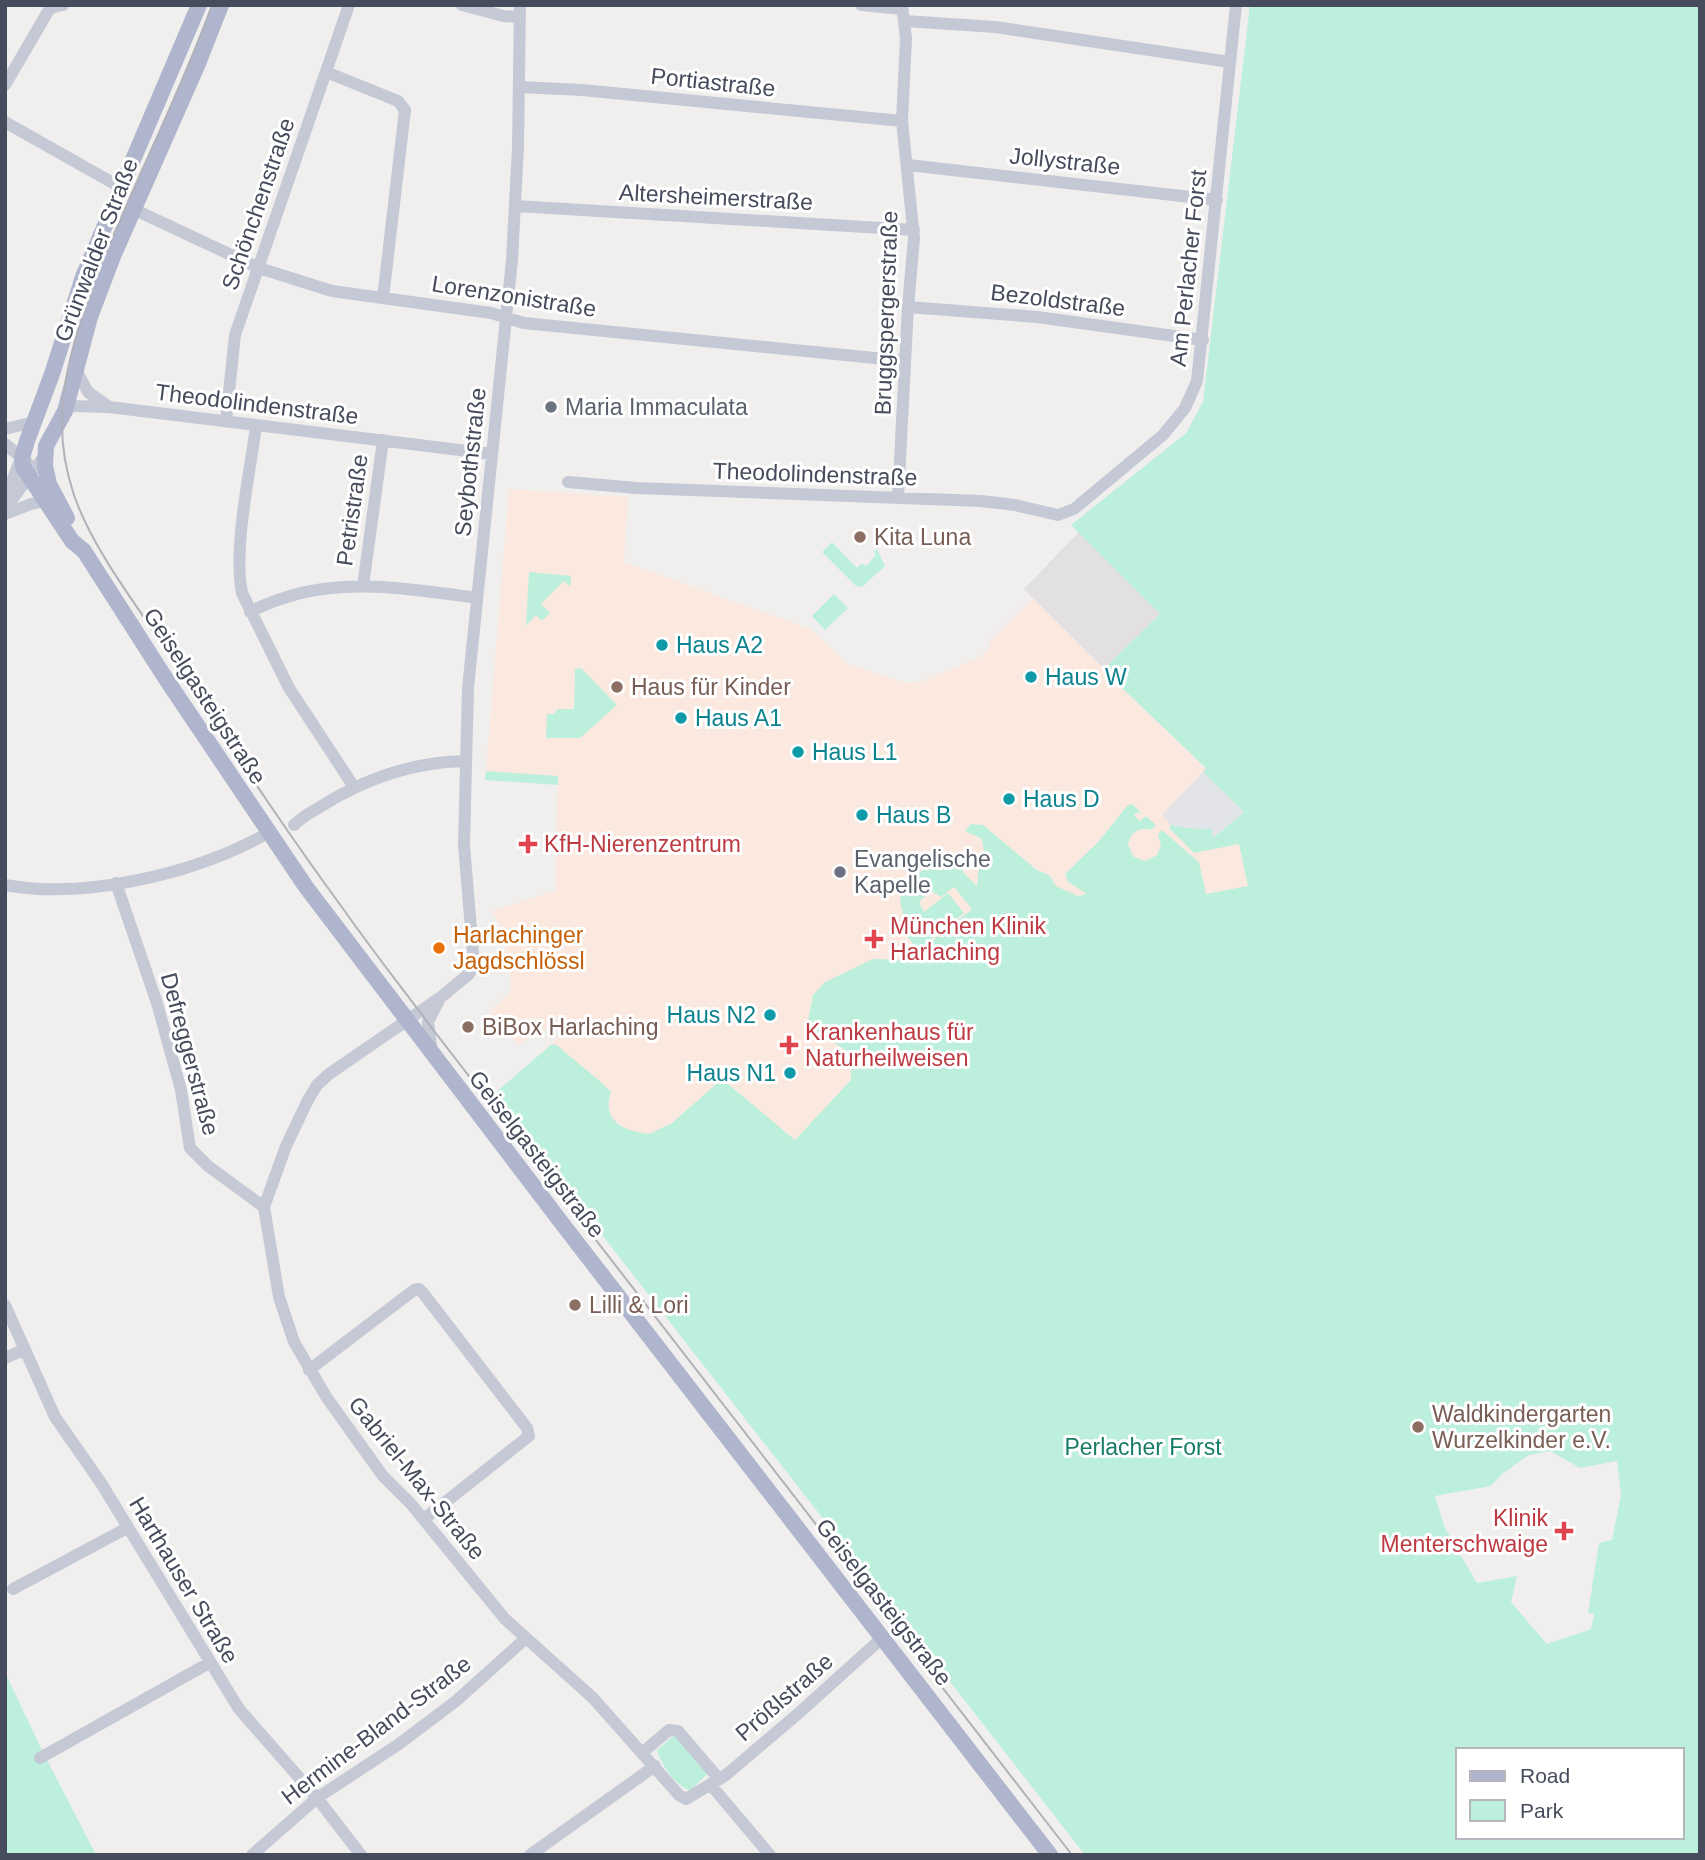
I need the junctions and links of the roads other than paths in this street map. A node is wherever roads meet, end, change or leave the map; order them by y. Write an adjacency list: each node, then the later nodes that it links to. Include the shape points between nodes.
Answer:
1 (199, 5): 17 (main road, Grünwalder Straße)
2 (221, 5): 20 (main road, Grünwalder Straße)
3 (349, 5): 11 (street, Schönchenstraße)
4 (462, 5): 8 (street, via 503,16)
5 (861, 5): 9 (street)
6 (1236, 5): 10 (street, Am Perlacher Forst)
7 (54, 6): 12 (street)
8 (520, 11): 13 (street, Seybothstraße)
9 (903, 12): 10 (street); 15 (street, Bruggspergerstraße)
10 (1230, 62): 18 (street, Am Perlacher Forst)
11 (326, 72): 22 (street, Schönchenstraße); 23 (street, via 398,101 405,110)
12 (5, 85)
13 (520, 87): 15 (street, Portiastraße); 19 (street, Seybothstraße)
14 (5, 121): 17 (street)
15 (902, 121): 16 (street, Bruggspergerstraße)
16 (908, 165): 18 (street, Jollystraße); 21 (street, Bruggspergerstraße)
17 (121, 187): 29 (main road, Grünwalder Straße, via 83,277)
18 (1217, 200): 26 (street, Am Perlacher Forst)
19 (516, 206): 21 (street, Altersheimerstraße); 25 (street, Seybothstraße)
20 (133, 209): 22 (street, Lorenzonistraße); 28 (main road, Grünwalder Straße, via 99,292)
21 (914, 230): 24 (street, Bruggspergerstraße)
22 (259, 268): 23 (street, Lorenzonistraße, via 333,291); 32 (street, Schönchenstraße, via 235,335)
23 (383, 298): 25 (street, Lorenzonistraße)
24 (908, 307): 26 (street, Bezoldstraße, via 1025,316); 27 (street, Bruggspergerstraße)
25 (506, 317): 27 (street, Lorenzonistraße, via 524,323); 38 (street, Seybothstraße)
26 (1203, 340): 46 (street, Am Perlacher Forst, via 1197,381 1177,420 1083,503)
27 (905, 361): 41 (street, Bruggspergerstraße)
28 (76, 370): 30 (main road, Grünwalder Straße); 31 (street, via 88,392)
29 (46, 390): 30 (main road, via 54,403); 33 (main road, Grünwalder Straße)
30 (67, 406): 31 (street, Theodolindenstraße); 39 (main road, Grünwalder Straße)
31 (109, 407): 32 (street, Theodolindenstraße)
32 (226, 421): 34 (street, Theodolindenstraße)
33 (34, 422): 35 (street); 39 (main road, Grünwalder Straße)
34 (256, 426): 36 (street, Theodolindenstraße); 50 (street, via 239,577)
35 (5, 429)
36 (383, 440): 38 (street, Theodolindenstraße); 48 (street, Petristraße)
37 (5, 444): 39 (street, Geiselgasteigstraße)
38 (492, 454): 49 (street, Seybothstraße)
39 (32, 464): 42 (street); 43 (main road, Geiselgasteigstraße); 44 (street); 47 (main road, Grünwalder Straße, via 49,484)
40 (568, 482): 41 (street, Theodolindenstraße)
41 (898, 498): 46 (street, Theodolindenstraße, via 989,501)
42 (5, 499)
43 (46, 501): 45 (street); 47 (main road, Geiselgasteigstraße, via 72,541)
44 (5, 509)
45 (5, 514)
46 (1059, 515)
47 (84, 551): 54 (main road, Geiselgasteigstraße)
48 (363, 586): 49 (street); 50 (street, via 282,598)
49 (477, 598): 51 (street, Seybothstraße)
50 (250, 612): 52 (street, via 289,688)
51 (465, 761): 52 (street, via 415,767); 57 (street, Seybothstraße, via 464,845 475,958 472,970)
52 (354, 787): 53 (street)
53 (294, 825)
54 (268, 833): 55 (street, via 190,866); 58 (main road, Geiselgasteigstraße)
55 (116, 883): 56 (street, via 53,889); 60 (street, Defreggerstraße, via 181,1090 190,1148)
56 (5, 885)
57 (441, 997): 58 (street, Gabriel-Max-Straße); 59 (street, via 428,1022)
58 (407, 1020): 59 (main road, Geiselgasteigstraße); 60 (street, Gabriel-Max-Straße, via 317,1085 286,1146)
59 (433, 1055): 68 (main road, Geiselgasteigstraße)
60 (264, 1207): 64 (street, Gabriel-Max-Straße, via 279,1297)
61 (5, 1305): 62 (street, Harthauser Straße)
62 (25, 1349): 63 (street); 66 (street, Harthauser Straße, via 55,1417)
63 (5, 1358)
64 (309, 1370): 65 (street, Gabriel-Max-Straße, via 383,1476); 65 (street, via 414,1290 423,1293 529,1436)
65 (424, 1519): 69 (street, Gabriel-Max-Straße)
66 (127, 1528): 67 (street); 70 (street, Harthauser Straße)
67 (13, 1589)
68 (882, 1638): 74 (street, Prößlstraße); 80 (main road, Geiselgasteigstraße)
69 (525, 1639): 71 (street, Gabriel-Max-Straße, via 593,1698); 75 (street, Hermine-Bland-Straße, via 425,1725)
70 (209, 1663): 72 (street); 75 (street, Harthauser Straße, via 251,1725)
71 (643, 1752): 73 (street, Gabriel-Max-Straße); 74 (street, via 669,1730 678,1731)
72 (40, 1758)
73 (655, 1766): 74 (street, Gabriel-Max-Straße, via 686,1799); 78 (street)
74 (714, 1782): 79 (street)
75 (317, 1798): 76 (street, Hermine-Bland-Straße); 77 (street, Harthauser Straße)
76 (252, 1855)
77 (361, 1855)
78 (530, 1855)
79 (770, 1855)
80 (1050, 1855)

